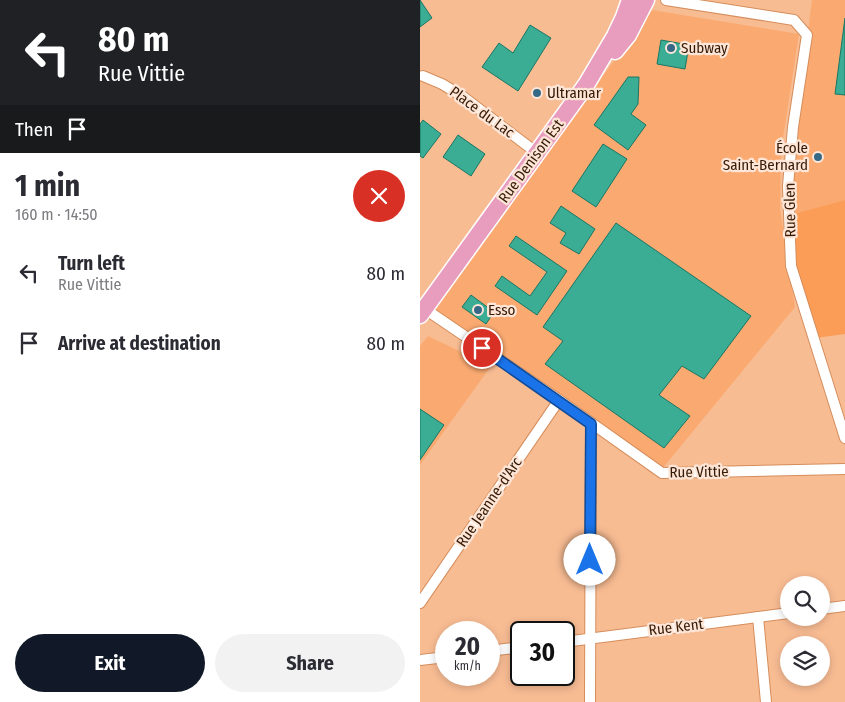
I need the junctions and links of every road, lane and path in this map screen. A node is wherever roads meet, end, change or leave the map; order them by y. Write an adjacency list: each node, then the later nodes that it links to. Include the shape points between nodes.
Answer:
1 (630, 0): 5 (main road, Rue Denison Est, via 615,36)
2 (646, 0): 5 (main road, via 628,35)
3 (666, 0): 10 (street, Rue Glen, via 794,20 807,35 788,186 790,266)
4 (423, 76): 6 (street, Place du Lac, via 462,96)
5 (586, 85): 6 (main road, Rue Denison Est)
6 (537, 153): 7 (main road, Rue Denison Est)
7 (422, 312): 8 (street, Rue Vittie)
8 (559, 400): 9 (street, Rue Vittie); 12 (street, Rue Jeanne-d'Arc)
9 (591, 424): 11 (street, Rue Vittie, via 662,473); 17 (street)
10 (845, 438)
11 (845, 469)
12 (420, 603)
13 (845, 606): 14 (street)
14 (830, 608)
15 (780, 614): 16 (street, Rue Kent)
16 (758, 617): 17 (street, Rue Kent); 22 (street)
17 (590, 638): 18 (street, Rue Kent); 21 (street)
18 (575, 640)
19 (435, 658): 20 (street)
20 (420, 660)
21 (590, 702)
22 (766, 702)

